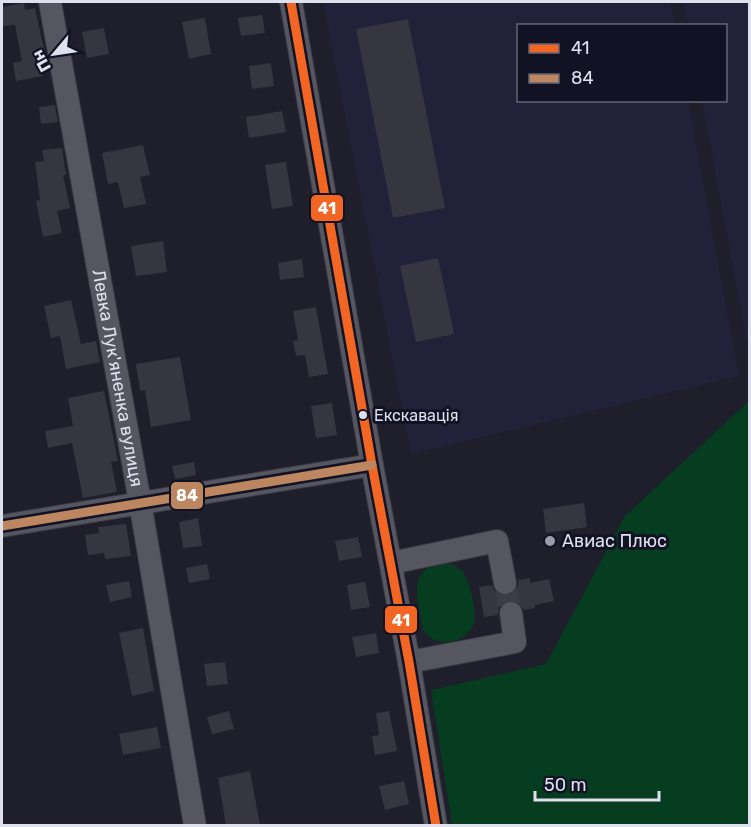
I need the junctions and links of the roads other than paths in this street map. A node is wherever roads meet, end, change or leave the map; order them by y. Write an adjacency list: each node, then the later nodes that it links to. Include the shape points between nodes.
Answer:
1 (50, 2): 4 (street, Левка Лук'яненка вулиця)
2 (291, 2): 3 (street)
3 (372, 465): 4 (street); 6 (street)
4 (140, 502): 5 (street); 10 (street, Левка Лук'яненка вулиця)
5 (2, 526)
6 (391, 563): 7 (street, via 498,541); 9 (street)
7 (505, 583)
8 (511, 613): 9 (street, via 515,642)
9 (409, 662): 11 (street)
10 (195, 825)
11 (436, 825)

